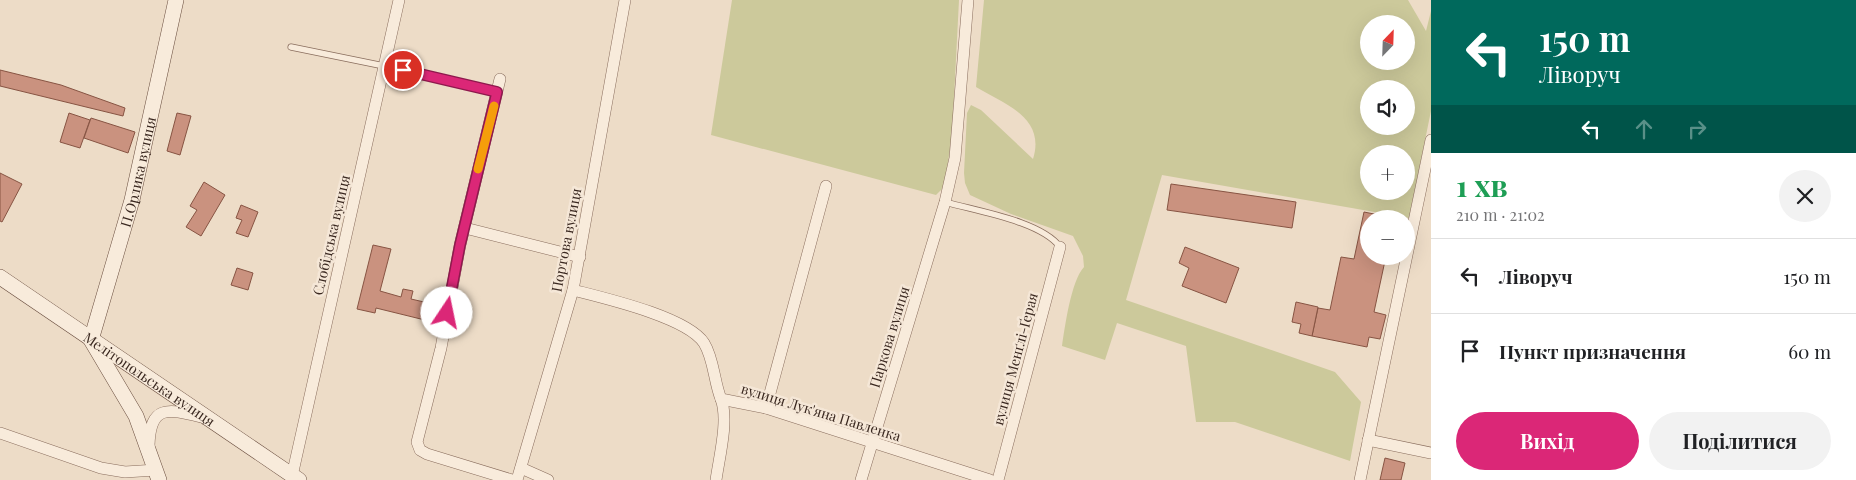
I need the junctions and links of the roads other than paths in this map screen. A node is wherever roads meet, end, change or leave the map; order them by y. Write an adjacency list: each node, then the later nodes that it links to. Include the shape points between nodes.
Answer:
1 (176, 0): 18 (street, П.Орлика вулиця, via 132,200)
2 (399, 0): 6 (street, Слобідська вулиця)
3 (625, 0): 15 (street, Портова вулиця)
4 (968, 0): 12 (street, Паркова вулиця, via 955,158)
5 (291, 47): 6 (lane)
6 (384, 66): 8 (lane); 29 (street, Слобідська вулиця)
7 (500, 79): 8 (street)
8 (497, 92): 13 (street)
9 (1431, 140): 10 (street)
10 (1426, 184): 23 (street)
11 (826, 186): 20 (street)
12 (945, 202): 14 (lane, via 1029,226 1054,238); 24 (street, Паркова вулиця)
13 (465, 228): 15 (street); 30 (street, via 441,348 417,442 420,450 427,454)
14 (1060, 246): 36 (street, вулиця Менґлі-Ґерая)
15 (580, 256): 17 (street, Портова вулиця)
16 (0, 277): 18 (street, Мелітопольська вулиця)
17 (573, 290): 19 (street, вулиця Лук'яна Павленка, via 672,321 693,331 708,351); 27 (street, Портова вулиця)
18 (91, 340): 21 (street, Мелітопольська вулиця); 25 (street, via 136,416)
19 (721, 399): 20 (street, вулиця Лук'яна Павленка); 33 (street, via 723,435)
20 (766, 408): 24 (street, вулиця Лук'яна Павленка)
21 (207, 419): 25 (street, via 175,410 163,412 151,425); 29 (street, Мелітопольська вулиця)
22 (0, 434): 28 (street, via 101,468)
23 (1368, 440): 26 (street); 37 (street)
24 (872, 444): 34 (street, Паркова вулиця); 35 (street, вулиця Лук'яна Павленка)
25 (149, 453): 28 (street)
26 (1431, 453)
27 (521, 468): 31 (street, Портова вулиця); 32 (street)
28 (157, 475)
29 (296, 478)
30 (512, 480)
31 (517, 480)
32 (548, 480)
33 (716, 480)
34 (861, 480)
35 (990, 480)
36 (998, 480)
37 (1360, 480)

